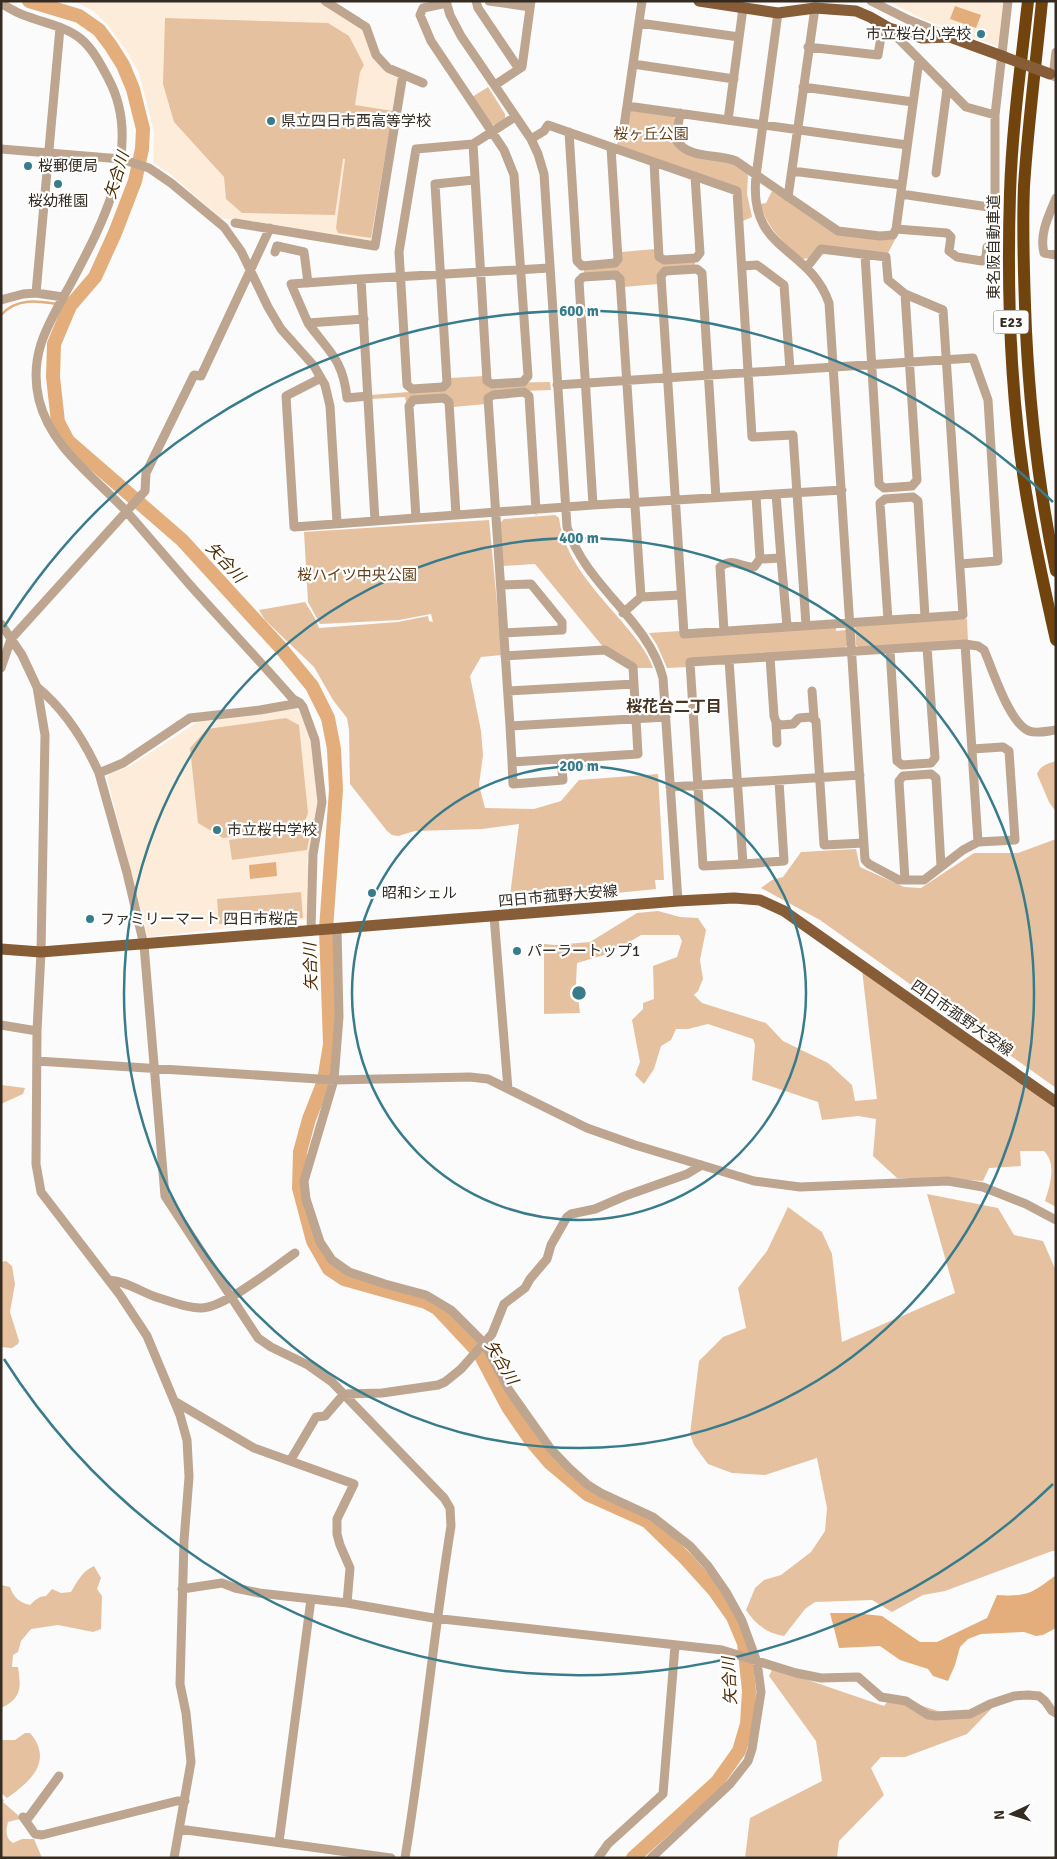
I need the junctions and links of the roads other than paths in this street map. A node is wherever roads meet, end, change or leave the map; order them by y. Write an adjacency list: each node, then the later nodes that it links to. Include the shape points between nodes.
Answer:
1 (325, 1): 27 (street, via 366,27 376,55 383,63)
2 (476, 1): 26 (street)
3 (489, 1): 12 (street)
4 (642, 1): 16 (street)
5 (699, 1): 13 (main road)
6 (871, 1): 20 (street)
7 (1008, 1): 23 (street)
8 (1028, 1): 136 (highway, 東名阪自動車道 / E23, via 1010,192 1012,356 1024,478)
9 (1042, 1): 122 (highway, 東名阪自動車道 / E23, via 1024,186 1024,300 1032,417 1046,526)
10 (446, 2): 31 (street, via 456,27); 42 (street, via 423,8 420,15 431,41)
11 (1, 4): 18 (street)
12 (530, 4): 26 (street, via 522,67)
13 (743, 8): 15 (main road); 19 (street)
14 (815, 8): 15 (main road); 17 (main road, via 856,11); 21 (street)
15 (778, 13): 40 (street)
16 (639, 23): 19 (street); 25 (street)
17 (886, 27): 20 (main road, via 922,38); 21 (street, via 878,55); 24 (street)
18 (60, 28): 50 (street); 51 (street, via 84,41 112,85 121,120)
19 (739, 37): 29 (street)
20 (950, 37): 23 (main road)
21 (808, 46): 32 (street)
22 (1056, 52): 28 (street)
23 (1002, 56): 28 (main road, bridge); 37 (street)
24 (919, 60): 33 (street); 34 (street)
25 (633, 64): 29 (street); 35 (street)
26 (519, 69): 31 (street)
27 (403, 74): 30 (street); 63 (street, via 375,246)
28 (1054, 77)
29 (734, 79): 39 (street)
30 (423, 83)
31 (495, 85): 38 (street)
32 (803, 87): 34 (street); 41 (street)
33 (947, 89): 37 (street, via 966,107); 54 (street)
34 (913, 102): 47 (street)
35 (627, 106): 36 (street); 44 (street)
36 (680, 114): 39 (street); 56 (street, via 678,143 694,154 736,161)
37 (995, 115): 61 (street)
38 (515, 117): 42 (street); 45 (street)
39 (728, 120): 40 (street)
40 (762, 125): 41 (street); 56 (street)
41 (797, 130): 47 (street); 53 (street)
42 (490, 132): 46 (street); 72 (street, via 504,150 514,175)
43 (569, 132): 45 (street, via 548,125); 48 (street); 48 (street, via 577,261 582,266 615,263 618,259)
44 (623, 133)
45 (531, 140): 70 (street, via 544,174)
46 (473, 144): 57 (street); 75 (street, via 416,149 399,252)
47 (907, 145): 58 (street)
48 (611, 148): 52 (street)
49 (1, 149): 50 (street)
50 (49, 152): 51 (street); 78 (street)
51 (121, 159): 71 (street, via 148,168 171,183 224,227); 80 (street, via 105,212)
52 (654, 162): 55 (street); 55 (street, via 659,257 664,260 696,258 700,253)
53 (792, 171): 58 (street); 59 (street)
54 (936, 172)
55 (695, 176): 68 (street, via 737,191)
56 (756, 176): 59 (street); 69 (street, via 755,202 762,222 779,246)
57 (474, 180): 73 (street); 74 (street, via 435,184)
58 (901, 190): 61 (street); 64 (street)
59 (788, 197): 64 (street, via 838,231 880,236 893,234)
60 (1056, 198): 67 (street, via 1045,226 1043,249 1044,254)
61 (995, 208): 64 (street, via 997,242 987,247 982,261 956,257 949,251 951,237 947,233)
62 (234, 223): 63 (street)
63 (270, 228): 71 (street)
64 (896, 229)
65 (275, 252): 77 (street, via 277,246 304,252)
66 (865, 255): 69 (street, via 821,249); 79 (street, via 886,257 888,280); 86 (street)
67 (1056, 255)
68 (742, 266): 88 (street, via 757,265 784,285); 89 (street)
69 (807, 266): 87 (street, via 823,288 829,303)
70 (549, 268): 72 (street); 95 (street)
71 (251, 269): 91 (street, via 281,329); 112 (street, via 200,376 194,375 146,473 145,491)
72 (521, 269): 73 (street); 73 (street, via 528,376 523,382 492,384 487,381)
73 (480, 272): 74 (street)
74 (440, 274): 75 (street); 75 (street, via 447,383 443,387 412,389 407,385)
75 (401, 277): 76 (street)
76 (361, 279): 77 (street); 82 (street)
77 (308, 283): 83 (street, via 291,284)
78 (36, 293): 80 (street); 81 (street)
79 (905, 294): 84 (street, via 944,310); 85 (street)
80 (62, 299): 112 (street, via 42,338 36,360 36,386 43,412 58,442)
81 (1, 300)
82 (364, 319): 83 (street); 96 (street)
83 (308, 322): 97 (street, via 333,354 345,384)
84 (946, 360): 85 (street); 121 (street); 121 (street, via 973,358 988,400 994,487 998,561)
85 (909, 362): 86 (street); 99 (street, via 917,480)
86 (872, 365): 87 (street); 100 (street, via 879,484)
87 (834, 367): 88 (street); 101 (street)
88 (790, 370): 89 (street)
89 (749, 373): 90 (street); 102 (street, via 752,437 793,435)
90 (708, 376): 92 (street); 92 (street, via 702,273 697,269 665,271 661,276); 106 (street)
91 (321, 378): 118 (street, via 329,400); 118 (street, via 286,396 294,527)
92 (667, 378): 93 (street); 108 (street)
93 (626, 381): 94 (street); 94 (street, via 620,279 616,275 583,277 579,281); 109 (street)
94 (586, 383): 95 (street); 110 (street)
95 (557, 385): 111 (street)
96 (368, 396): 97 (street); 117 (street)
97 (346, 398): 98 (street)
98 (335, 399)
99 (912, 486): 100 (street); 105 (street)
100 (884, 488): 107 (street)
101 (842, 490): 102 (street); 129 (street)
102 (797, 493): 103 (street); 131 (street)
103 (776, 494): 104 (street); 119 (street)
104 (756, 496): 106 (street); 120 (street)
105 (913, 497): 107 (street); 127 (street, via 918,501)
106 (716, 498): 108 (street)
107 (885, 499): 128 (street, via 880,503)
108 (675, 501): 109 (street); 124 (street)
109 (634, 504): 110 (street); 125 (street)
110 (593, 505): 111 (street)
111 (565, 508): 113 (street); 126 (street, via 567,527 575,549)
112 (128, 510): 135 (street); 149 (street, via 293,699)
113 (536, 510): 114 (street); 114 (street, via 529,396 524,392 493,394 488,398)
114 (496, 512): 115 (street); 123 (street)
115 (456, 515): 116 (street); 116 (street, via 449,402 444,398 413,400 409,406)
116 (416, 518): 117 (street)
117 (375, 520): 118 (street)
118 (337, 523)
119 (781, 558): 120 (street); 132 (street)
120 (760, 559): 133 (street, via 754,566 726,562 720,567)
121 (960, 564): 127 (street, via 963,615)
122 (1056, 571)
123 (501, 585): 134 (street); 134 (street, via 531,584 562,622 562,630)
124 (680, 595): 125 (street); 133 (street, via 684,634)
125 (641, 597): 126 (street)
126 (623, 613): 150 (street, via 657,659 663,678)
127 (925, 617): 128 (street)
128 (888, 620): 129 (street)
129 (851, 622): 131 (street); 140 (street)
130 (1, 624): 135 (street)
131 (806, 625): 132 (street)
132 (787, 626): 133 (street)
133 (724, 631)
134 (504, 633): 141 (street)
135 (12, 638): 144 (street); 146 (street)
136 (1056, 640)
137 (965, 644): 138 (street); 155 (street, via 984,650 1010,713 1020,726 1032,732); 157 (street)
138 (928, 647): 139 (street); 160 (street, via 935,758)
139 (890, 650): 140 (street); 161 (street, via 897,761)
140 (853, 652): 142 (street); 164 (street)
141 (506, 656): 145 (street, via 605,650 633,667); 147 (street)
142 (770, 657): 143 (street); 153 (street)
143 (729, 660): 168 (street); 169 (street, via 690,662)
144 (1, 668)
145 (634, 684): 147 (street); 151 (street)
146 (37, 687): 162 (street, via 79,736); 182 (street, via 44,735)
147 (508, 691): 154 (street)
148 (812, 691): 152 (street)
149 (300, 703): 162 (street, via 190,718 123,763); 179 (street, via 315,740 322,802 313,854)
150 (666, 717): 151 (street); 170 (street)
151 (636, 718): 154 (street); 158 (street, via 638,754)
152 (814, 718): 153 (street, via 799,718 793,724); 166 (street)
153 (776, 722): 156 (street)
154 (510, 726): 159 (street)
155 (1056, 730)
156 (777, 743)
157 (972, 749): 171 (street); 171 (street, via 1004,747 1009,751 1015,840)
158 (561, 759): 159 (street); 159 (street, via 563,780 513,784)
159 (512, 762)
160 (931, 763): 161 (street); 163 (street)
161 (902, 765): 165 (street)
162 (100, 773): 180 (street)
163 (931, 774): 165 (street); 174 (street, via 936,778)
164 (860, 775): 166 (street); 172 (street)
165 (903, 776): 175 (street, via 898,781)
166 (819, 778): 167 (street); 172 (street, via 824,845)
167 (778, 780): 168 (street); 173 (street, via 784,861)
168 (738, 783): 169 (street); 173 (street)
169 (698, 786): 170 (street); 173 (street, via 703,866)
170 (670, 787): 176 (street)
171 (978, 842): 174 (street)
172 (864, 843): 175 (street, via 865,860 869,864)
173 (743, 864)
174 (941, 866): 175 (street, via 924,880)
175 (905, 880)
176 (678, 901): 177 (main road, 四日市菰野大安線); 189 (main road, 四日市菰野大安線, via 760,900 784,910)
177 (494, 916): 178 (main road, 四日市菰野大安線); 188 (street)
178 (337, 929): 179 (main road, 四日市菰野大安線); 187 (street, via 339,1017)
179 (313, 930): 180 (main road, 四日市菰野大安線)
180 (144, 945): 182 (main road, 四日市菰野大安線); 186 (street)
181 (1, 949): 182 (main road, 四日市菰野大安線)
182 (41, 952): 184 (street)
183 (1, 1025): 184 (street)
184 (37, 1031): 185 (street)
185 (37, 1061): 186 (street); 193 (street, via 36,1164 41,1192)
186 (154, 1068): 187 (street); 194 (street, via 165,1196)
187 (334, 1080): 188 (street, via 470,1077 488,1079); 195 (street, via 304,1181 306,1199 320,1242 332,1260 349,1272 426,1295 451,1310)
188 (508, 1089): 190 (street, via 587,1128)
189 (1056, 1102)
190 (702, 1165): 191 (street, via 754,1181 800,1187 948,1182 983,1188 1026,1204); 195 (street, via 687,1174 595,1209 571,1214 546,1259 525,1288 504,1304 492,1334)
191 (1056, 1220)
192 (296, 1253): 194 (street)
193 (109, 1280): 194 (street, via 200,1308); 197 (street, via 147,1336)
194 (231, 1297): 196 (street, via 258,1338 308,1365)
195 (483, 1344): 196 (street, via 466,1363 438,1385 382,1393); 204 (street, via 550,1448 569,1468 595,1489 653,1517 690,1546 708,1566 742,1621)
196 (344, 1394): 198 (street, via 325,1416 316,1417); 202 (street, via 450,1508 451,1526)
197 (174, 1401): 198 (street, via 254,1448); 199 (street, via 187,1440 189,1477)
198 (290, 1460): 201 (street, via 354,1484 337,1519 337,1534 350,1568)
199 (182, 1589): 200 (street, via 222,1583 260,1593); 207 (street, via 180,1684 191,1753)
200 (311, 1599): 201 (street); 209 (street)
201 (347, 1602): 202 (street)
202 (438, 1618): 203 (street); 212 (street)
203 (675, 1646): 204 (street, via 731,1653); 213 (street, via 663,1794 608,1844)
204 (755, 1661): 205 (street, via 821,1678 858,1678 881,1697 906,1701 928,1715 970,1714 1014,1696 1028,1695 1039,1696); 214 (street, via 761,1692 748,1761 730,1784)
205 (1056, 1713)
206 (60, 1776): 207 (street, via 25,1819 35,1834)
207 (185, 1801): 208 (street)
208 (179, 1829): 209 (street); 210 (street)
209 (278, 1842): 211 (street)
210 (174, 1858)
211 (391, 1858)
212 (405, 1858)
213 (598, 1858)
214 (651, 1858)

